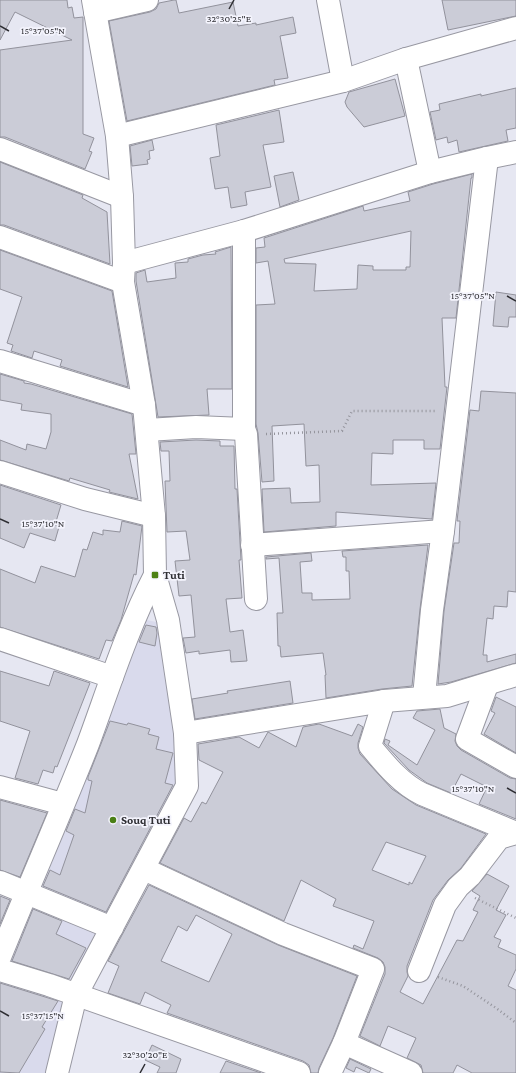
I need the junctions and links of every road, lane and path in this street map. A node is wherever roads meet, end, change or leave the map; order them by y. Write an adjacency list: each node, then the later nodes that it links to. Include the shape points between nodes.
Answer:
1 (147, 0): 3 (street)
2 (328, 0): 6 (street)
3 (94, 6): 7 (street)
4 (516, 28): 5 (street)
5 (406, 59): 6 (street); 11 (street)
6 (343, 81): 7 (street)
7 (117, 136): 12 (street)
8 (0, 149): 12 (street)
9 (516, 152): 10 (street)
10 (487, 158): 11 (street); 18 (street)
11 (430, 172): 13 (street)
12 (122, 197): 15 (street)
13 (244, 231): 15 (street); 20 (street)
14 (0, 237): 15 (street)
15 (123, 272): 17 (street)
16 (0, 361): 17 (street)
17 (144, 405): 19 (street)
18 (457, 411): 20 (path, via 352,411 342,431); 23 (street)
19 (147, 430): 20 (street, via 196,427); 22 (street)
20 (245, 432): 24 (street)
21 (0, 472): 22 (street, via 85,500)
22 (154, 516): 25 (street)
23 (443, 531): 24 (street); 31 (street)
24 (252, 546): 26 (street)
25 (155, 575): 29 (street, via 140,603); 33 (street, via 168,620)
26 (256, 599)
27 (0, 639): 29 (street)
28 (516, 675): 30 (street)
29 (112, 677): 36 (street)
30 (487, 685): 31 (street, via 447,696); 34 (street, via 467,739)
31 (424, 697): 32 (street)
32 (384, 701): 33 (street); 37 (street, via 370,746 384,764 414,790)
33 (185, 733): 38 (street, via 187,786)
34 (516, 767)
35 (0, 787): 36 (street)
36 (63, 804): 41 (street)
37 (516, 833): 40 (street, via 499,838 470,876)
38 (144, 869): 43 (street); 49 (street, via 283,934 373,969)
39 (0, 882): 41 (street)
40 (458, 887): 42 (path); 46 (street, via 445,906)
41 (26, 892): 43 (street); 44 (street)
42 (516, 918)
43 (112, 928): 47 (street)
44 (0, 957)
45 (0, 970): 47 (street)
46 (419, 971): 48 (path, via 463,986)
47 (76, 995): 50 (street); 51 (street)
48 (516, 1023)
49 (344, 1043): 52 (street); 53 (street)
50 (57, 1073)
51 (299, 1073)
52 (330, 1073)
53 (412, 1073)

